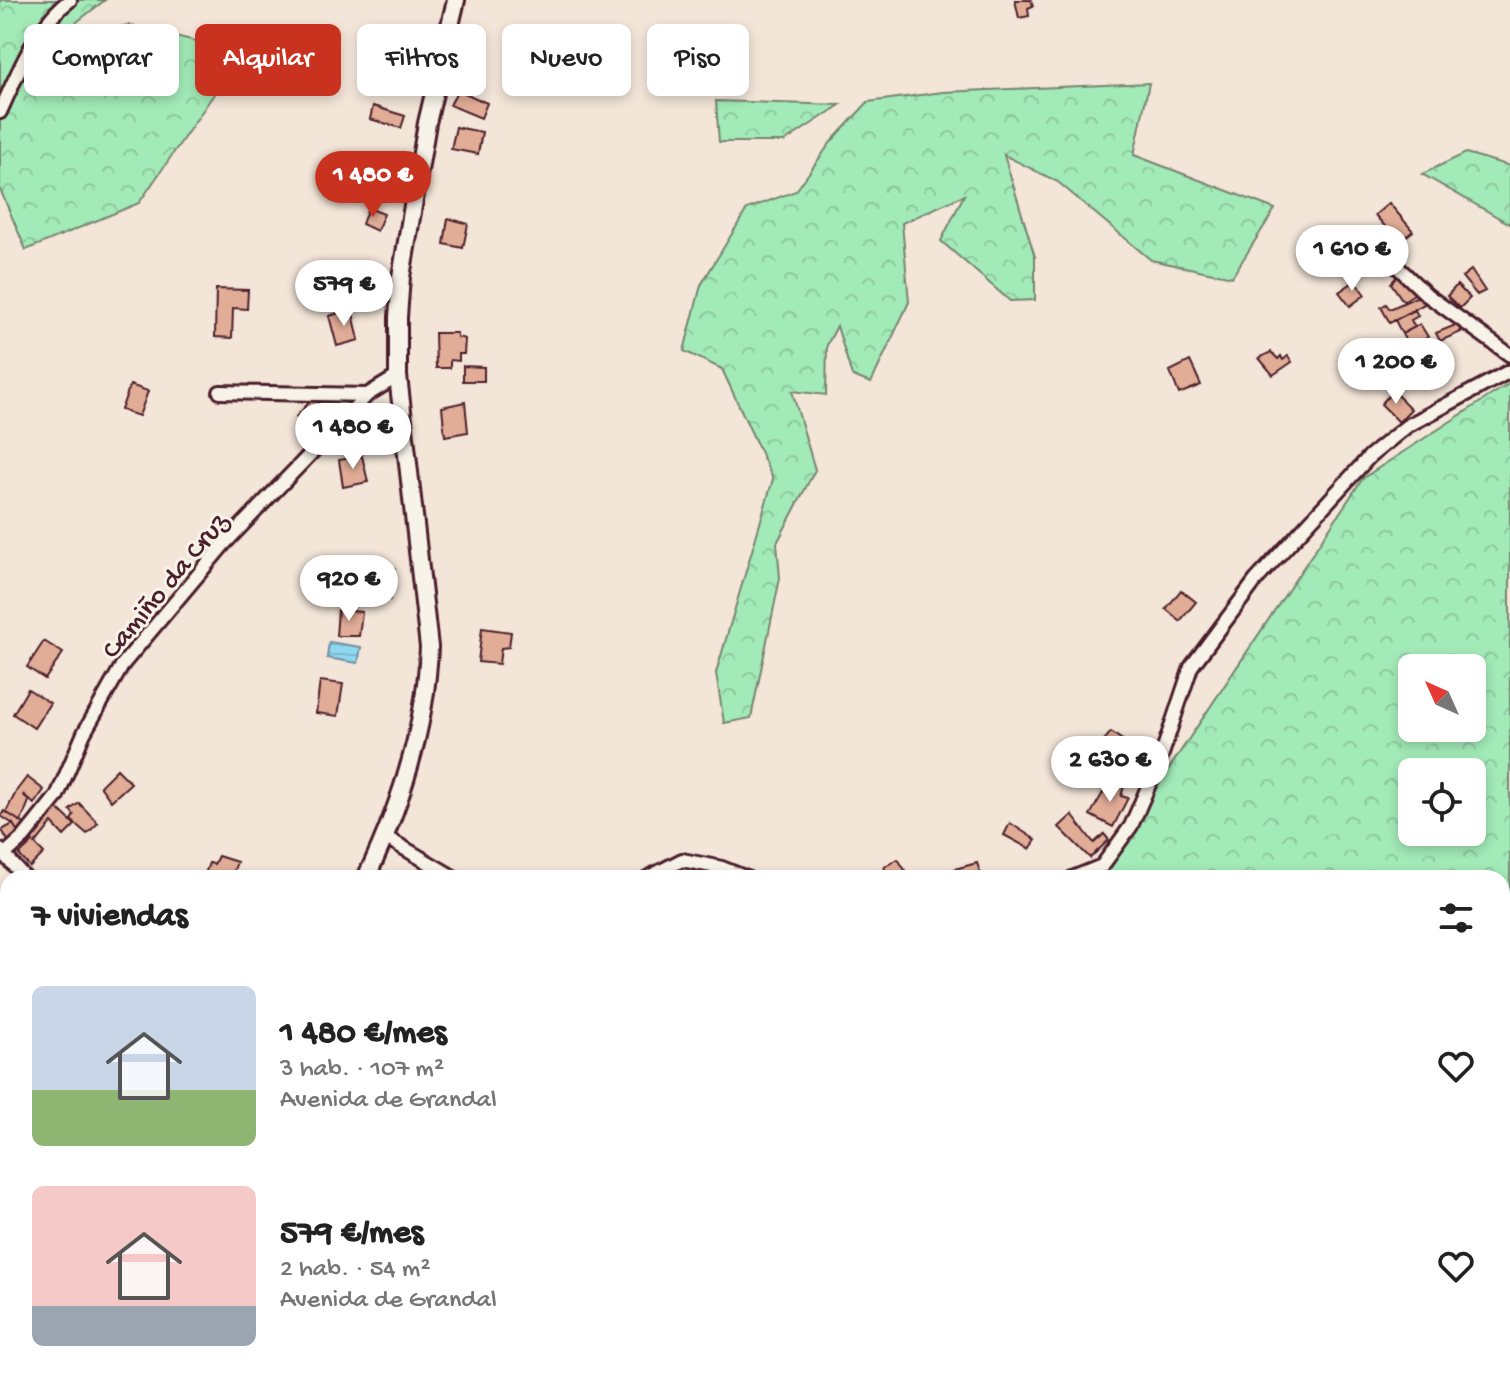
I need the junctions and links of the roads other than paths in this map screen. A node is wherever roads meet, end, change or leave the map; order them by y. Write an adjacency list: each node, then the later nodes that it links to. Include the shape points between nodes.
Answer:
1 (70, 0): 3 (street, via 25,57)
2 (456, 0): 7 (street, via 427,123 401,277)
3 (0, 112)
4 (1374, 239): 5 (street, via 1427,295)
5 (1510, 355)
6 (1510, 371): 17 (street, via 1407,426 1370,456 1256,580 1191,667 1131,826 1102,866)
7 (398, 376): 9 (street, Camiño da Cruz); 10 (street, via 429,647 425,700)
8 (220, 392): 9 (street)
9 (367, 395): 11 (street, Camiño da Cruz, via 224,544 123,664 84,733 57,796 24,837)
10 (385, 837): 13 (street); 14 (street)
11 (2, 852): 12 (street)
12 (18, 870)
13 (370, 870)
14 (441, 870)
15 (663, 870): 16 (street, via 682,860)
16 (727, 870)
17 (1092, 870)

